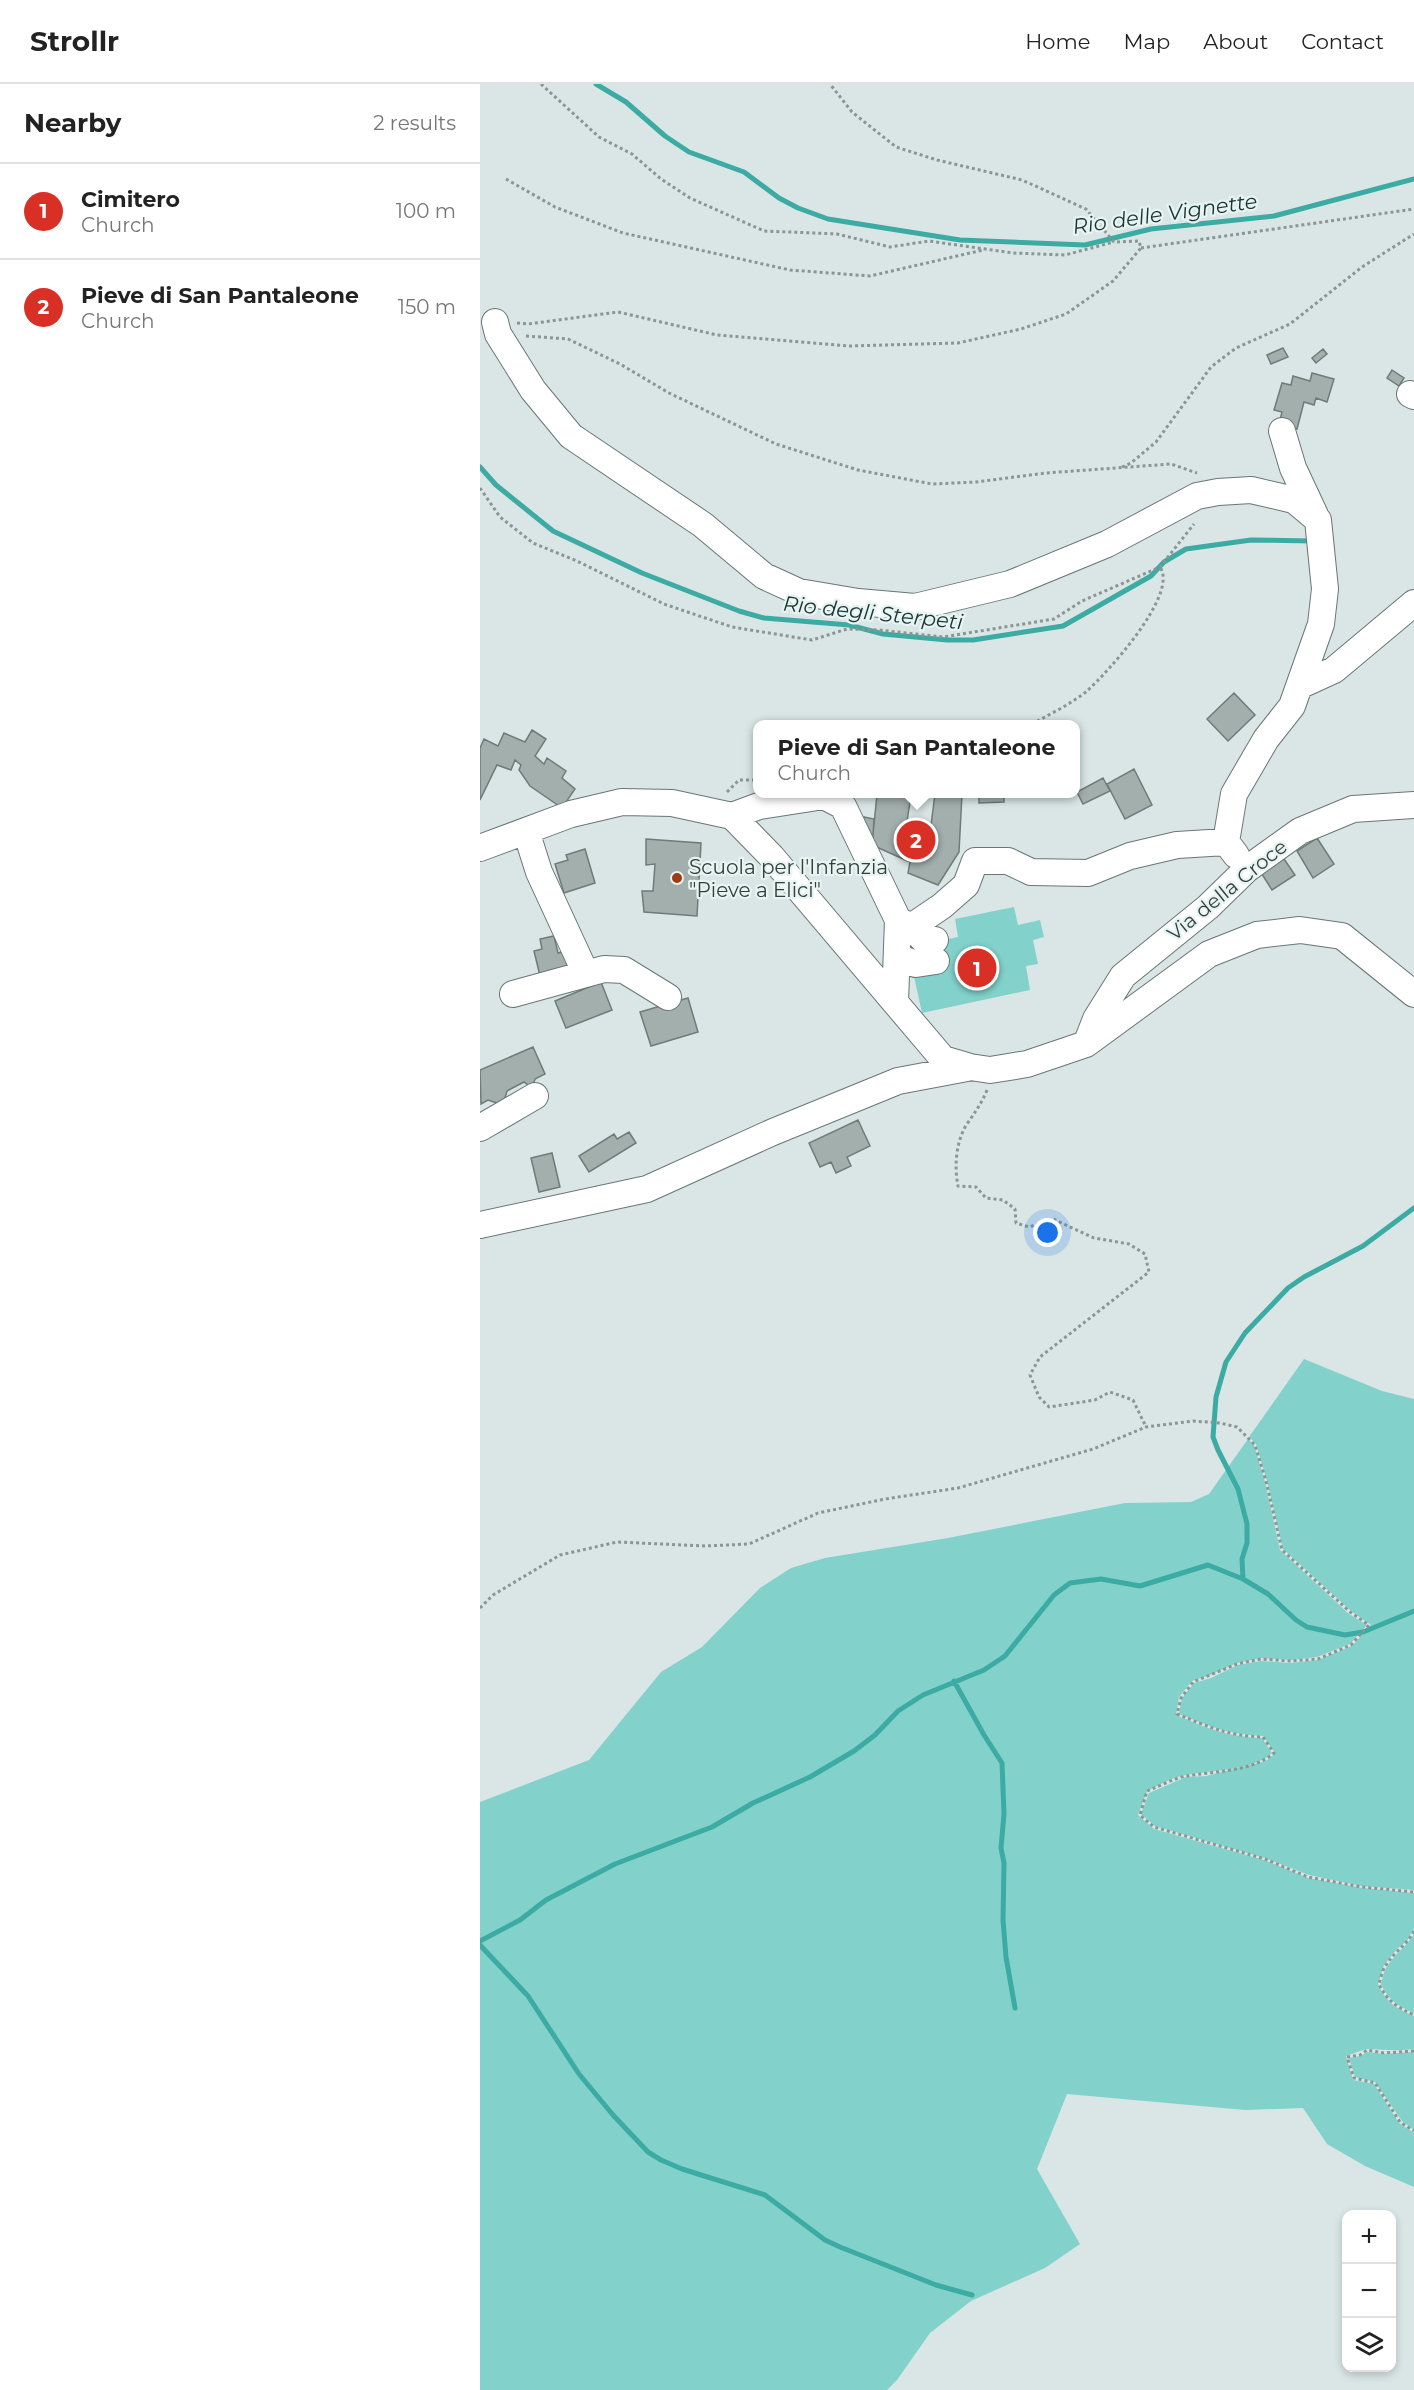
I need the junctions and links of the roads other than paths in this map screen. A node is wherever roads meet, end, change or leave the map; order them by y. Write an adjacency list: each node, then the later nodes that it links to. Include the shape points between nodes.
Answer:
1 (496, 328): 3 (street, via 533,390 571,436 703,525 764,576 799,592 858,603 915,607 1010,584 1107,544 1197,496 1218,492 1251,490 1294,501)
2 (1282, 431): 3 (street, via 1293,468)
3 (1318, 520): 5 (street, via 1325,589 1321,624)
4 (1414, 603): 5 (street, via 1334,670)
5 (1299, 686): 11 (street, via 1292,706 1266,739 1234,794)
6 (811, 798): 9 (street, via 759,806)
7 (828, 798): 14 (street, via 843,806)
8 (1414, 805): 13 (street, Via della Croce, via 1353,809 1300,831)
9 (732, 816): 10 (street, via 672,803 622,802 571,814); 20 (street)
10 (526, 831): 12 (street); 16 (street, via 539,872)
11 (1226, 842): 13 (street); 14 (street, via 1177,845 1130,856 1088,873 1031,872 1008,861 975,861 966,885 948,912)
12 (480, 848)
13 (1247, 869): 21 (street, Via della Croce, via 1208,907 1122,976)
14 (904, 924): 15 (street); 15 (street, via 935,951 916,964)
15 (897, 957): 20 (street)
16 (586, 974): 17 (street); 19 (street, via 604,969 624,970)
17 (513, 994)
18 (1414, 994): 21 (street, via 1342,936 1300,930 1257,935 1209,954)
19 (668, 997)
20 (895, 1002): 22 (street, via 943,1059)
21 (1086, 1044): 22 (street, via 1027,1064 990,1070)
22 (970, 1067): 24 (street, via 929,1089); 26 (street, via 898,1081 647,1189)
23 (535, 1096): 25 (street)
24 (903, 1097)
25 (480, 1128)
26 (480, 1226)

